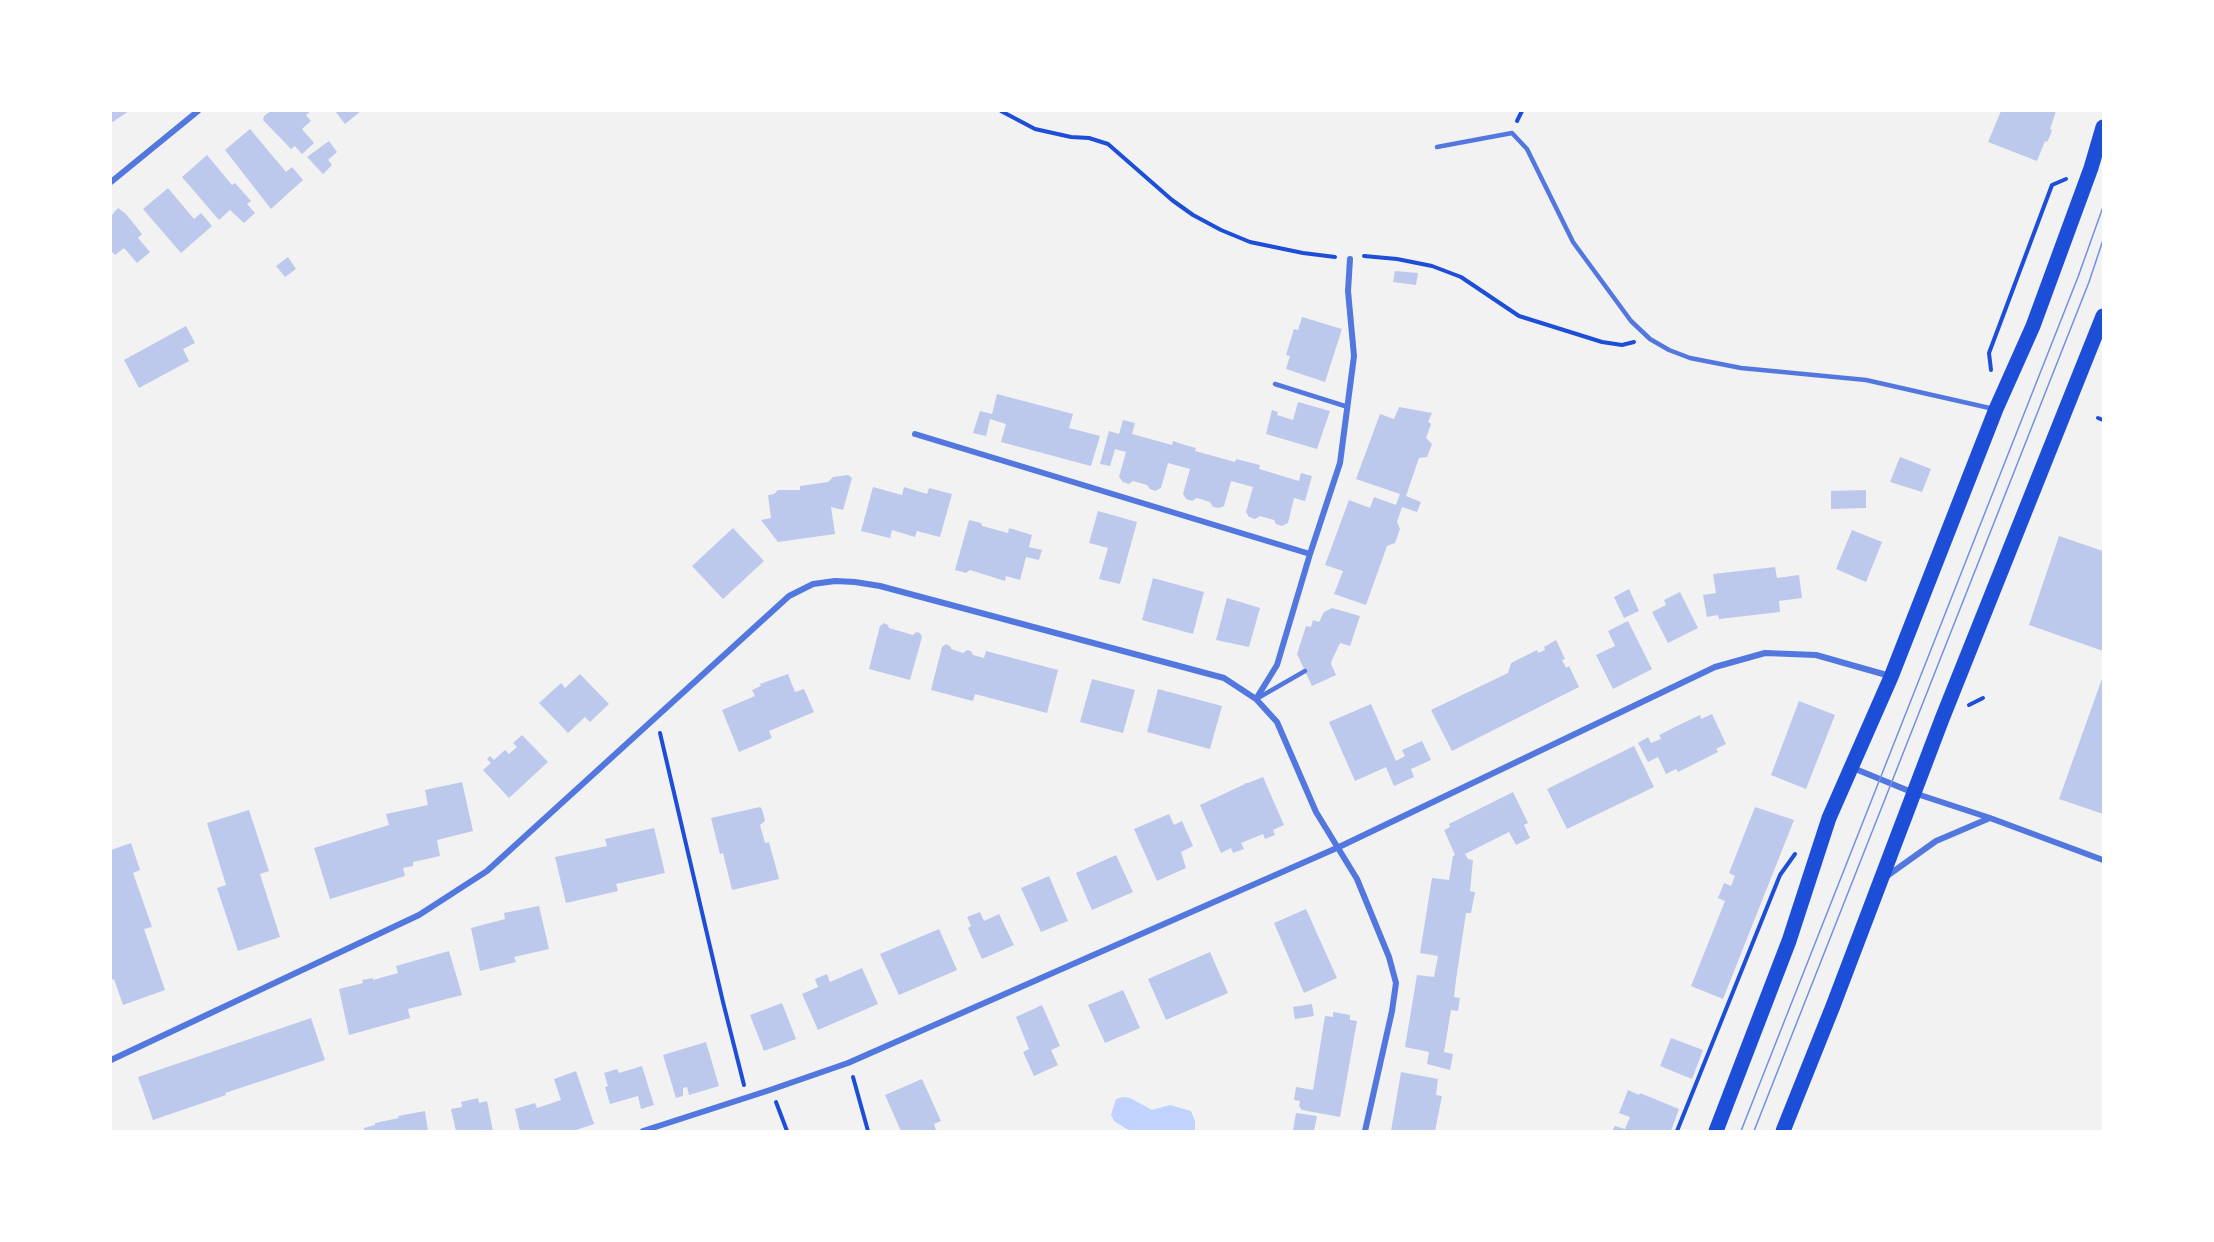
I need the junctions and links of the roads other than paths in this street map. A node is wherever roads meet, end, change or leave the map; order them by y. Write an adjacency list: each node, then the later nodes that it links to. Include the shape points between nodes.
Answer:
1 (198, 111): 4 (street)
2 (2103, 128): 9 (main road, via 2032,326)
3 (1437, 147): 9 (lane, via 1512,133 1527,149 1573,242 1631,321 1669,350 1741,368 1866,380)
4 (111, 182)
5 (1350, 259): 8 (street, via 1348,291 1354,356)
6 (2103, 316): 16 (main road)
7 (1275, 384): 8 (lane)
8 (1348, 408): 11 (street, via 1340,463)
9 (1996, 409): 13 (main road)
10 (915, 434): 11 (street)
11 (1310, 554): 14 (street, via 1277,665)
12 (1305, 671): 14 (lane)
13 (1891, 676): 15 (main road); 18 (street, via 1816,655 1765,653 1715,667)
14 (1256, 699): 18 (street, via 1277,722 1316,812); 21 (street, via 1224,678 880,586 835,581 813,584 789,596 486,871 419,915)
15 (1851, 768): 16 (street); 24 (main road, via 1826,826 1789,941)
16 (1914, 793): 17 (street); 20 (main road)
17 (1990, 818): 19 (street); 20 (street, via 1936,841)
18 (1339, 847): 22 (street, via 848,1063); 23 (street, via 1357,879 1389,957 1395,983)
19 (2103, 860)
20 (1882, 879): 25 (main road)
21 (111, 1060)
22 (643, 1131)
23 (1365, 1131)
24 (1716, 1131)
25 (1783, 1131)

